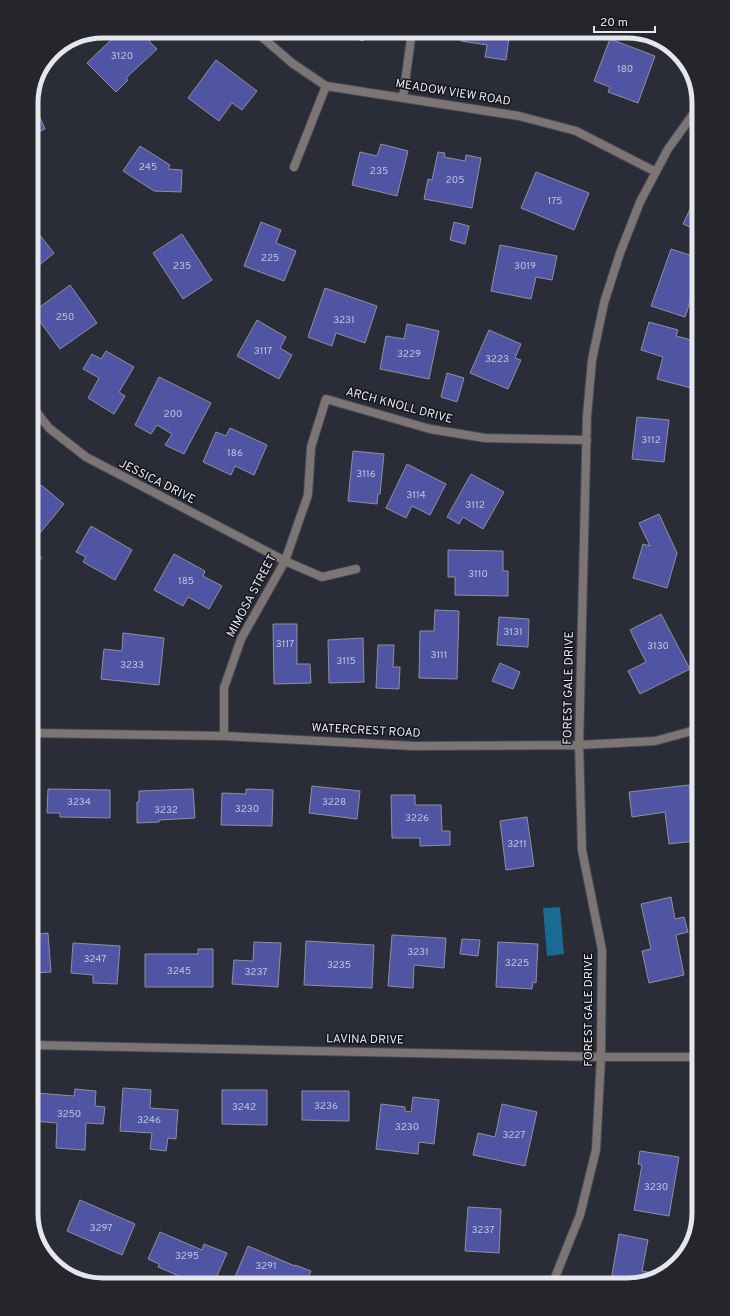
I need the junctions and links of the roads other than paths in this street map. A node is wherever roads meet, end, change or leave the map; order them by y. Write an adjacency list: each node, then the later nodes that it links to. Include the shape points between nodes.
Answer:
1 (263, 38): 3 (street, MEADOW VIEW ROAD, via 292,63)
2 (411, 38): 4 (street)
3 (326, 86): 4 (street, MEADOW VIEW ROAD); 6 (street)
4 (403, 97): 7 (street, MEADOW VIEW ROAD, via 519,116 576,131)
5 (692, 116): 7 (street, FOREST GALE DRIVE, via 668,149)
6 (294, 167)
7 (656, 172): 10 (street, FOREST GALE DRIVE, via 634,217 604,303 592,360)
8 (326, 399): 10 (street, ARCH KNOLL DRIVE, via 430,429 484,438); 11 (street, MIMOSA STREET, via 311,448 308,495)
9 (38, 414): 11 (street, JESSICA DRIVE, via 49,428 86,457)
10 (587, 440): 16 (street, FOREST GALE DRIVE)
11 (286, 561): 12 (street, JESSICA DRIVE, via 322,577); 15 (street, MIMOSA STREET, via 241,639 224,688)
12 (356, 569)
13 (692, 731): 16 (street, WATERCREST ROAD, via 655,741)
14 (38, 733): 15 (street, WATERCREST ROAD)
15 (224, 736): 16 (street, WATERCREST ROAD, via 413,746)
16 (579, 745): 18 (street, FOREST GALE DRIVE, via 582,850 602,950)
17 (38, 1046): 18 (street, LAVINA DRIVE)
18 (601, 1057): 19 (street, LAVINA DRIVE); 20 (street, FOREST GALE DRIVE, via 596,1150 580,1215)
19 (692, 1057)
20 (555, 1278)

